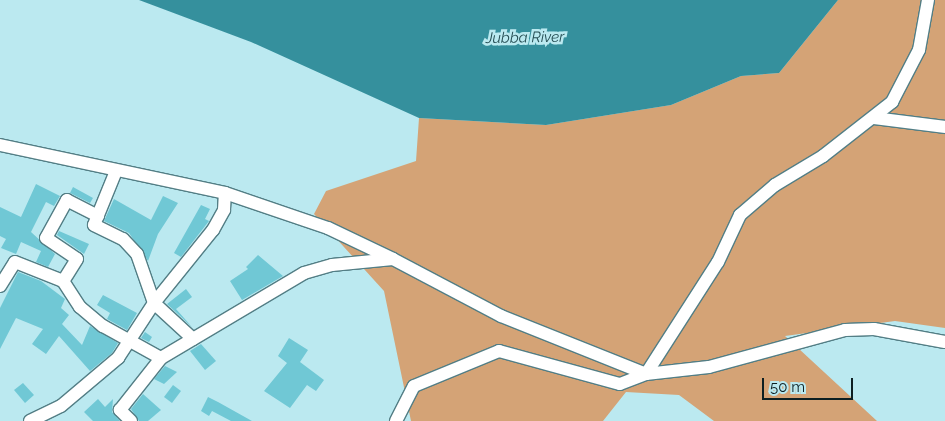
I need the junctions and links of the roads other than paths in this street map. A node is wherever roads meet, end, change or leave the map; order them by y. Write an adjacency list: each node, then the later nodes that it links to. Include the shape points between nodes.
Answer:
1 (928, 0): 2 (street, via 919,50 892,102)
2 (874, 118): 3 (street); 16 (street, via 775,185 740,215 718,262)
3 (945, 127)
4 (0, 145): 5 (street)
5 (116, 171): 6 (street); 7 (street)
6 (225, 193): 8 (street, via 328,228); 11 (street, via 224,210 213,230)
7 (98, 216): 9 (street, via 68,200 46,238 77,258); 11 (street, via 94,224 123,239 142,260)
8 (392, 259): 12 (street, via 332,265 304,273); 16 (street, via 501,316)
9 (63, 281): 10 (street, via 15,262); 13 (street, via 80,307)
10 (0, 286)
11 (154, 303): 12 (street); 13 (street)
12 (193, 339): 15 (street)
13 (130, 341): 15 (street); 17 (street, via 118,358 61,406)
14 (945, 342): 16 (street, via 874,329 845,330 709,367)
15 (161, 358): 18 (street, via 120,410)
16 (646, 374): 19 (street, via 620,384 499,351 414,386)
17 (30, 421)
18 (132, 421)
19 (396, 421)

